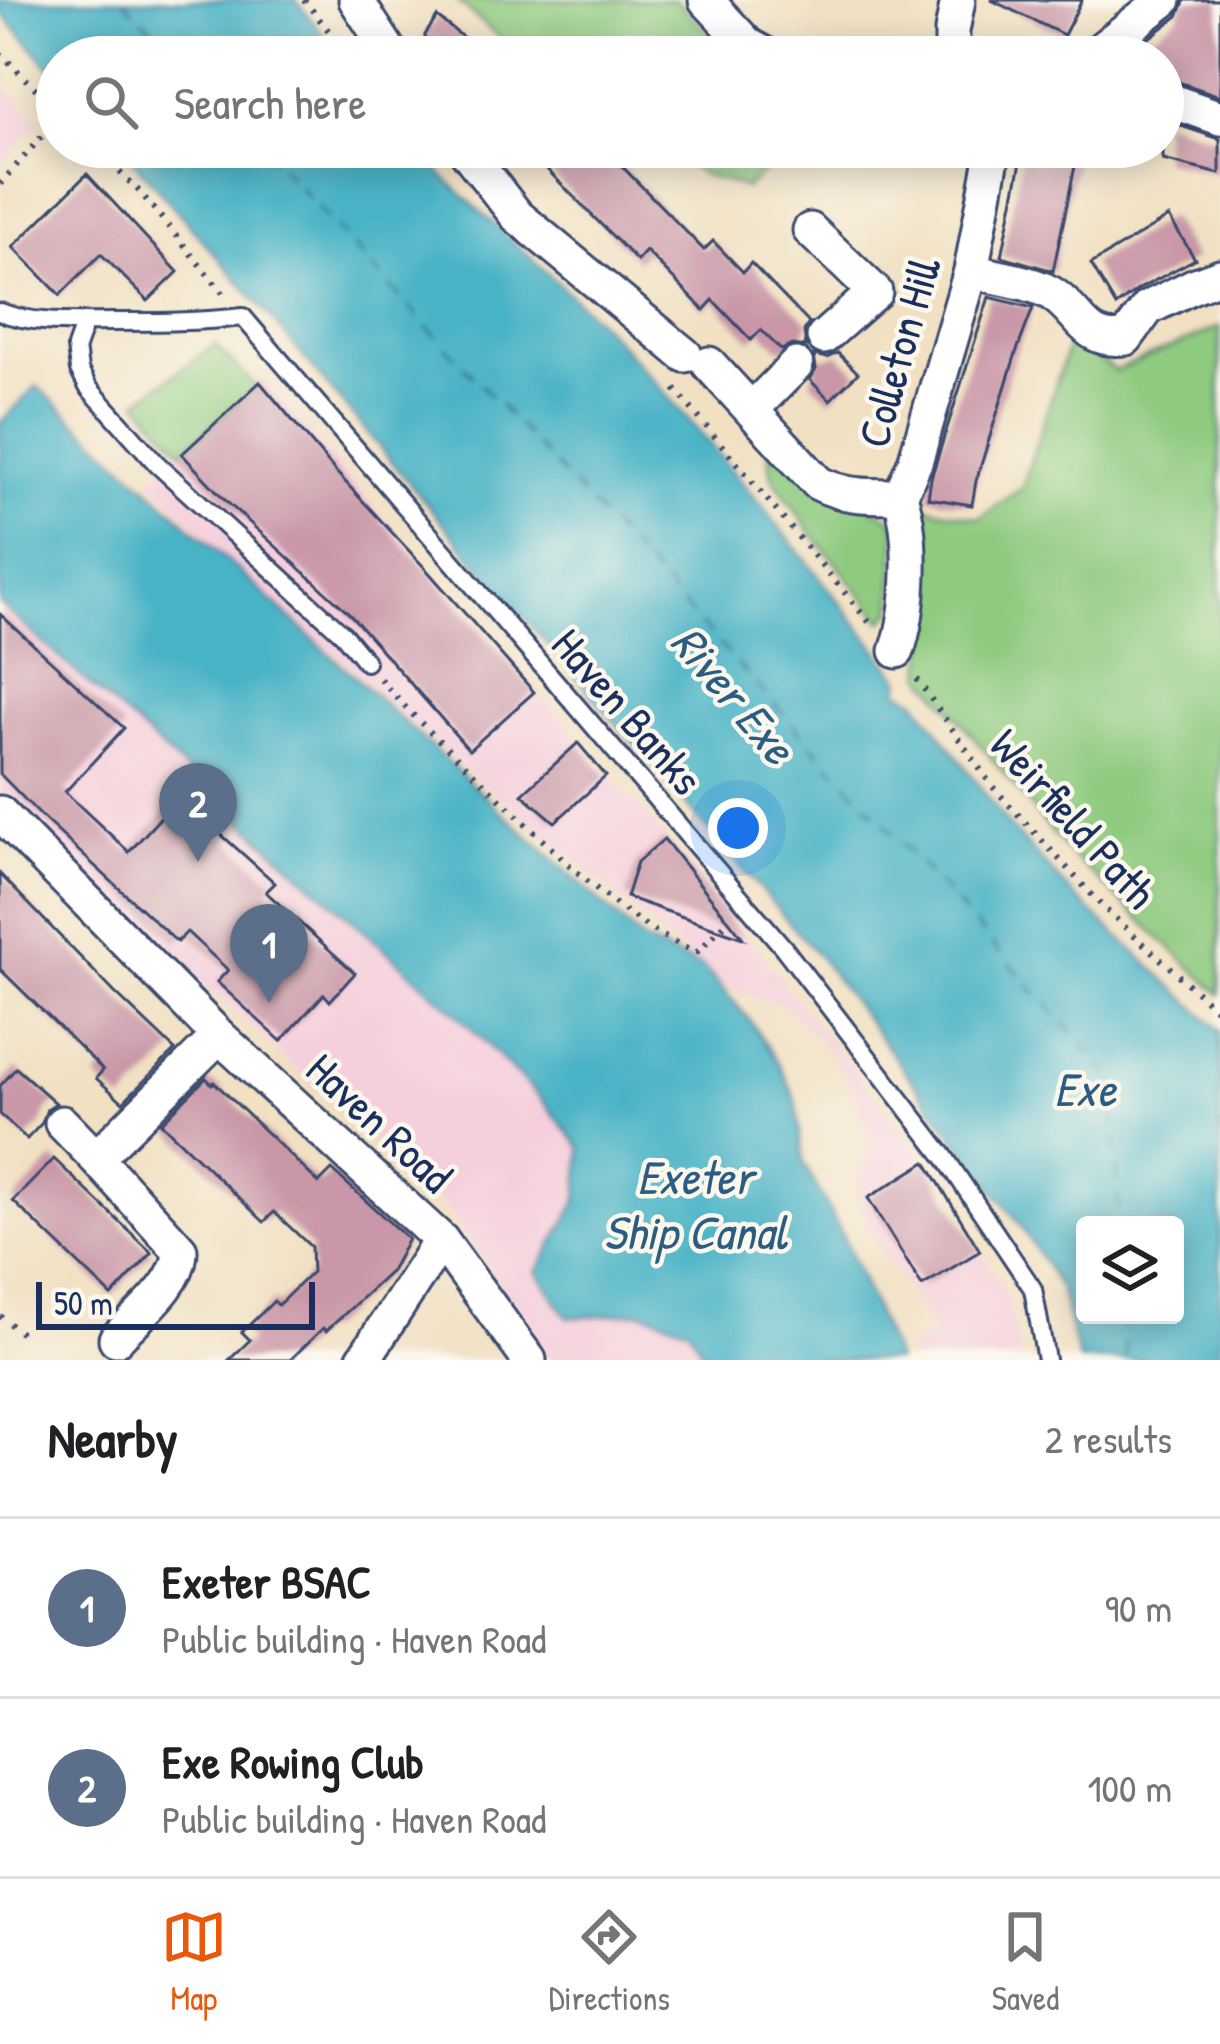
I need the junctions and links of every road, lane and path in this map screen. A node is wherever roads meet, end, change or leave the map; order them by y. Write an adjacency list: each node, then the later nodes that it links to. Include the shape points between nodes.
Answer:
1 (304, 0): 6 (path)
2 (356, 0): 7 (street)
3 (706, 0): 8 (street)
4 (958, 0): 9 (street)
5 (1164, 0): 10 (street)
6 (332, 36)
7 (379, 36)
8 (740, 36)
9 (952, 36)
10 (1118, 36)
11 (0, 53): 12 (path)
12 (36, 89)
13 (1184, 105): 14 (street)
14 (1220, 118)
15 (36, 143): 19 (path)
16 (115, 168): 24 (path)
17 (479, 168): 28 (street, via 517,216)
18 (990, 168): 21 (street, Colleton Hill)
19 (0, 184)
20 (810, 230): 26 (street, via 875,292)
21 (971, 271): 22 (street, via 1055,296 1110,340 1126,338 1148,308); 30 (street, Colleton Hill)
22 (1220, 276)
23 (0, 312): 25 (lane)
24 (243, 317): 25 (lane); 34 (lane, Haven Banks)
25 (85, 322): 32 (lane, via 76,347 88,388)
26 (824, 337)
27 (796, 365): 29 (street)
28 (686, 366): 29 (street); 31 (path, Weirfield Path)
29 (752, 409): 30 (street, via 818,483 856,496)
30 (900, 496): 31 (street, Colleton Hill, via 908,520 908,598)
31 (897, 651): 35 (path, Weirfield Path, via 992,786 1103,907)
32 (366, 662): 34 (path, via 520,817 651,931 697,952)
33 (0, 813): 36 (street, Haven Road)
34 (745, 902): 45 (lane, Haven Banks, via 944,1156 1033,1289)
35 (1220, 1012)
36 (219, 1036): 38 (street); 39 (street, Haven Road)
37 (62, 1123): 38 (street)
38 (96, 1158): 42 (street, via 180,1250 174,1278)
39 (441, 1240): 43 (street); 44 (street, Haven Road)
40 (0, 1316): 41 (path)
41 (22, 1334)
42 (116, 1339)
43 (363, 1360)
44 (529, 1360)
45 (1046, 1360)

